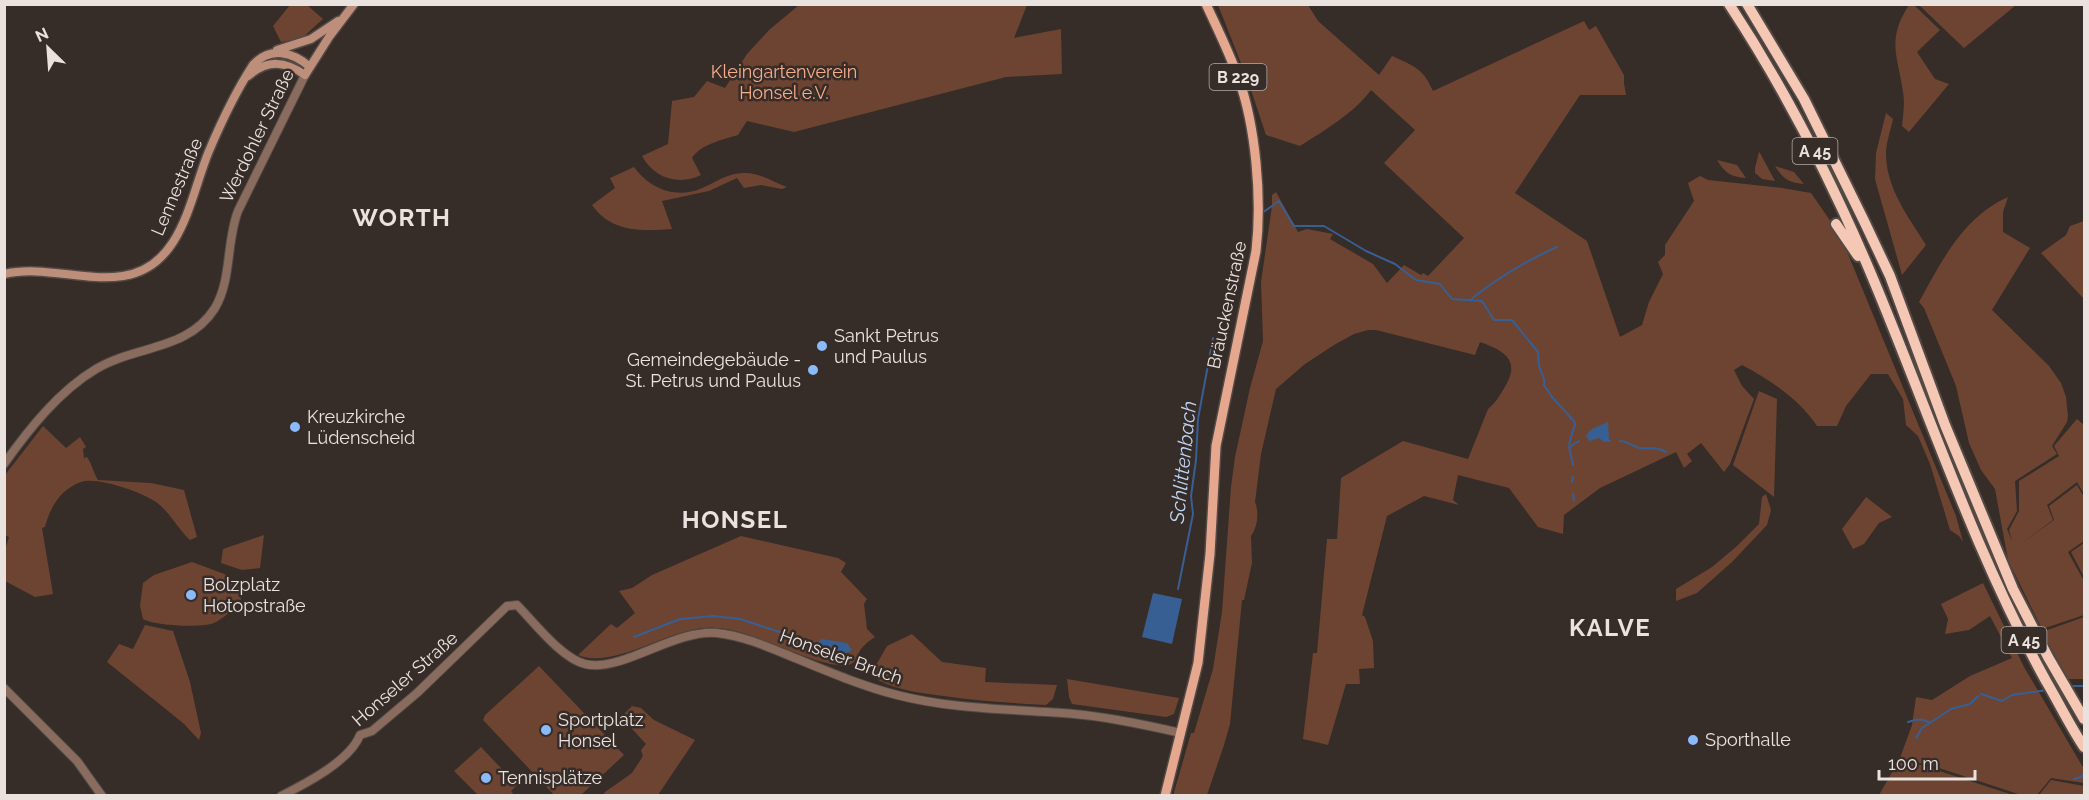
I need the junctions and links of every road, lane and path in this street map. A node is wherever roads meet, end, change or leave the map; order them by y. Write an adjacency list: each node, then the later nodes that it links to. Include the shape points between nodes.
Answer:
1 (354, 4): 5 (main road, Werdohler Straße)
2 (1206, 4): 19 (main road, Bräuckenstraße / B 229, via 1238,78 1249,120 1260,223 1216,446 1206,598)
3 (1730, 4): 14 (highway, A 45, via 1801,124)
4 (1747, 4): 13 (highway, A 45, via 1804,99)
5 (345, 16): 6 (main road, via 311,39); 7 (main road, Werdohler Straße)
6 (262, 57): 7 (main road, via 285,53); 9 (main road, Lennestraße)
7 (310, 67): 8 (main road, Werdohler Straße)
8 (305, 75): 9 (main road, via 291,66 275,64 258,69); 15 (street, Werdohler Straße, via 238,211 224,288 216,307 197,329 183,338 116,359 82,378 40,418)
9 (245, 80): 12 (main road, Lennestraße, via 210,150 179,232 153,264 132,274 108,277 29,271)
10 (1867, 210): 13 (highway)
11 (1836, 224): 14 (highway)
12 (4, 274)
13 (1890, 276): 18 (highway, A 45, via 1945,425 2023,609)
14 (1875, 283): 20 (highway, A 45, via 2001,596)
15 (4, 464)
16 (517, 605): 19 (street, Honseler Bruch, via 567,655 588,665 618,661 693,635 718,633 746,639 861,684 928,702 1088,715); 22 (street, Honseler Straße, via 507,606 417,693 372,731 360,735 356,745 316,778)
17 (4, 688): 21 (street, via 77,761)
18 (2085, 719)
19 (1181, 733): 23 (main road, Bräuckenstraße / B 229)
20 (2085, 747)
21 (102, 795)
22 (281, 795)
23 (1165, 795)

